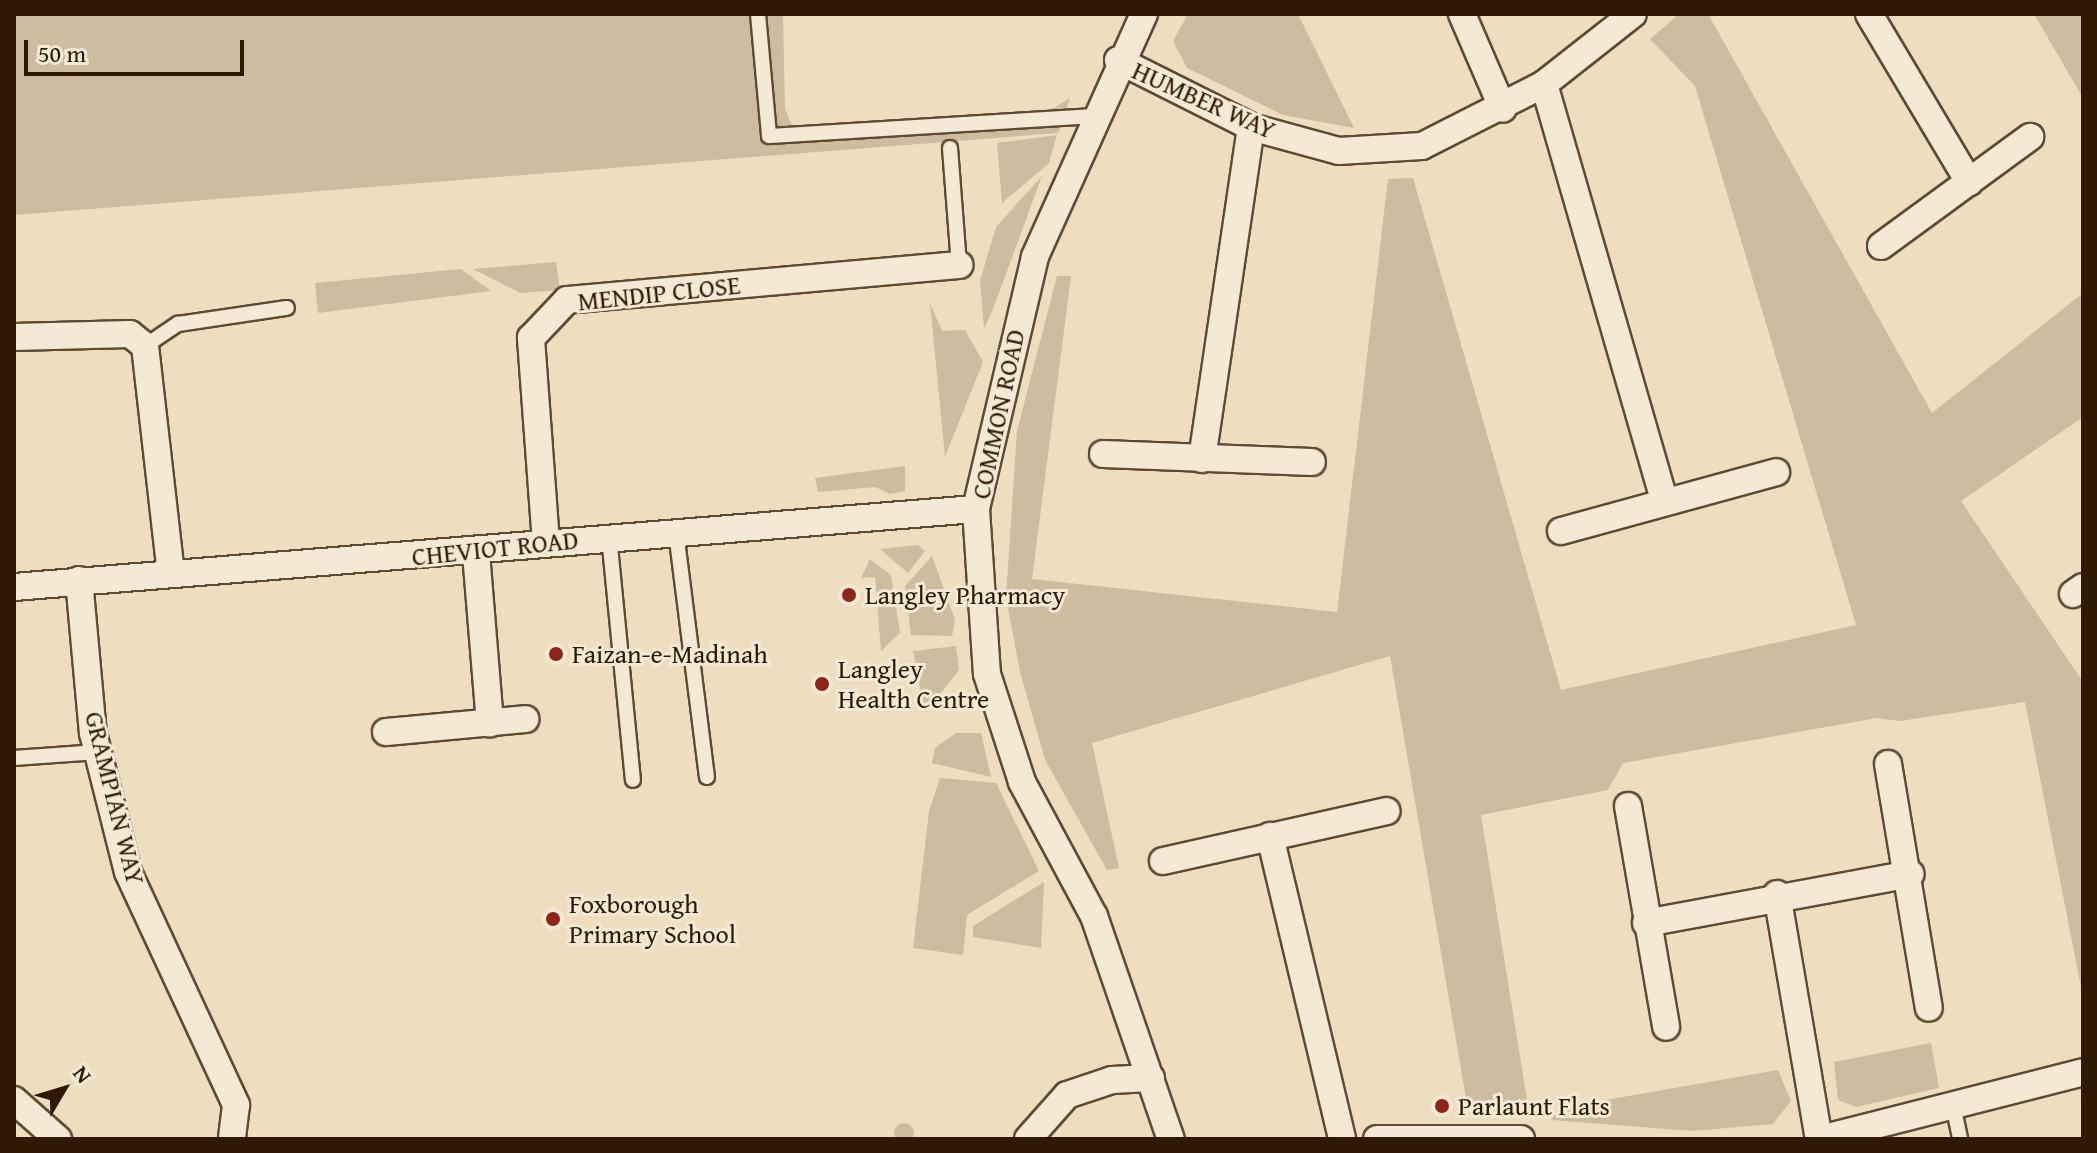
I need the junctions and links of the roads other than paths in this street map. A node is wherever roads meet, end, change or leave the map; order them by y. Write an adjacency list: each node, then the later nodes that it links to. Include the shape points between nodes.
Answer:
1 (758, 14): 9 (lane, via 769,136)
2 (1144, 14): 6 (street, COMMON ROAD)
3 (1462, 14): 8 (street)
4 (1633, 14): 7 (street, HUMBER WAY)
5 (1869, 14): 13 (street)
6 (1118, 60): 9 (street, COMMON ROAD); 10 (street, HUMBER WAY)
7 (1544, 84): 8 (street, HUMBER WAY); 23 (street)
8 (1503, 109): 10 (street, HUMBER WAY, via 1422,146 1339,151)
9 (1095, 116): 24 (street, COMMON ROAD, via 1035,257)
10 (1251, 127): 20 (street)
11 (2030, 137): 13 (street)
12 (950, 148): 15 (lane)
13 (1969, 182): 14 (street)
14 (1881, 246)
15 (959, 265): 28 (street, MENDIP CLOSE, via 567,300 531,338)
16 (287, 308): 18 (lane, via 178,324)
17 (14, 337): 18 (street, via 130,334)
18 (145, 346): 30 (street)
19 (1103, 454): 20 (street)
20 (1202, 459): 21 (street)
21 (1312, 462)
22 (1776, 472): 23 (street)
23 (1665, 502): 25 (street)
24 (976, 509): 26 (street, CHEVIOT ROAD); 51 (street, COMMON ROAD, via 987,674 1022,782 1094,916)
25 (1561, 531)
26 (676, 532): 27 (street, CHEVIOT ROAD); 39 (lane)
27 (609, 536): 28 (street, CHEVIOT ROAD); 40 (lane)
28 (546, 543): 29 (street, CHEVIOT ROAD)
29 (476, 553): 30 (street, CHEVIOT ROAD); 34 (street)
30 (171, 573): 31 (street, CHEVIOT ROAD)
31 (79, 580): 32 (street, CHEVIOT ROAD); 36 (street, GRAMPIAN WAY)
32 (14, 587)
33 (525, 719): 34 (street)
34 (490, 723): 35 (street)
35 (386, 732)
36 (98, 752): 37 (lane); 56 (street, GRAMPIAN WAY, via 128,872 236,1105)
37 (14, 758)
38 (1888, 764): 45 (street)
39 (707, 777)
40 (633, 780)
41 (1628, 806): 47 (street)
42 (1386, 811): 43 (street)
43 (1270, 836): 44 (street); 59 (street)
44 (1163, 861)
45 (1910, 874): 46 (street); 48 (street)
46 (1777, 894): 47 (street); 62 (street)
47 (1646, 923): 49 (street)
48 (1929, 1008)
49 (1666, 1027)
50 (2083, 1072): 53 (street)
51 (1151, 1078): 57 (street, via 1112,1080 1067,1095); 58 (street, COMMON ROAD)
52 (14, 1100): 55 (street)
53 (1953, 1105): 62 (street); 63 (lane)
54 (1475, 1137): 60 (street); 61 (street)
55 (58, 1139)
56 (232, 1139)
57 (1028, 1139)
58 (1171, 1139)
59 (1342, 1139)
60 (1377, 1139)
61 (1521, 1139)
62 (1820, 1139)
63 (1960, 1139)

